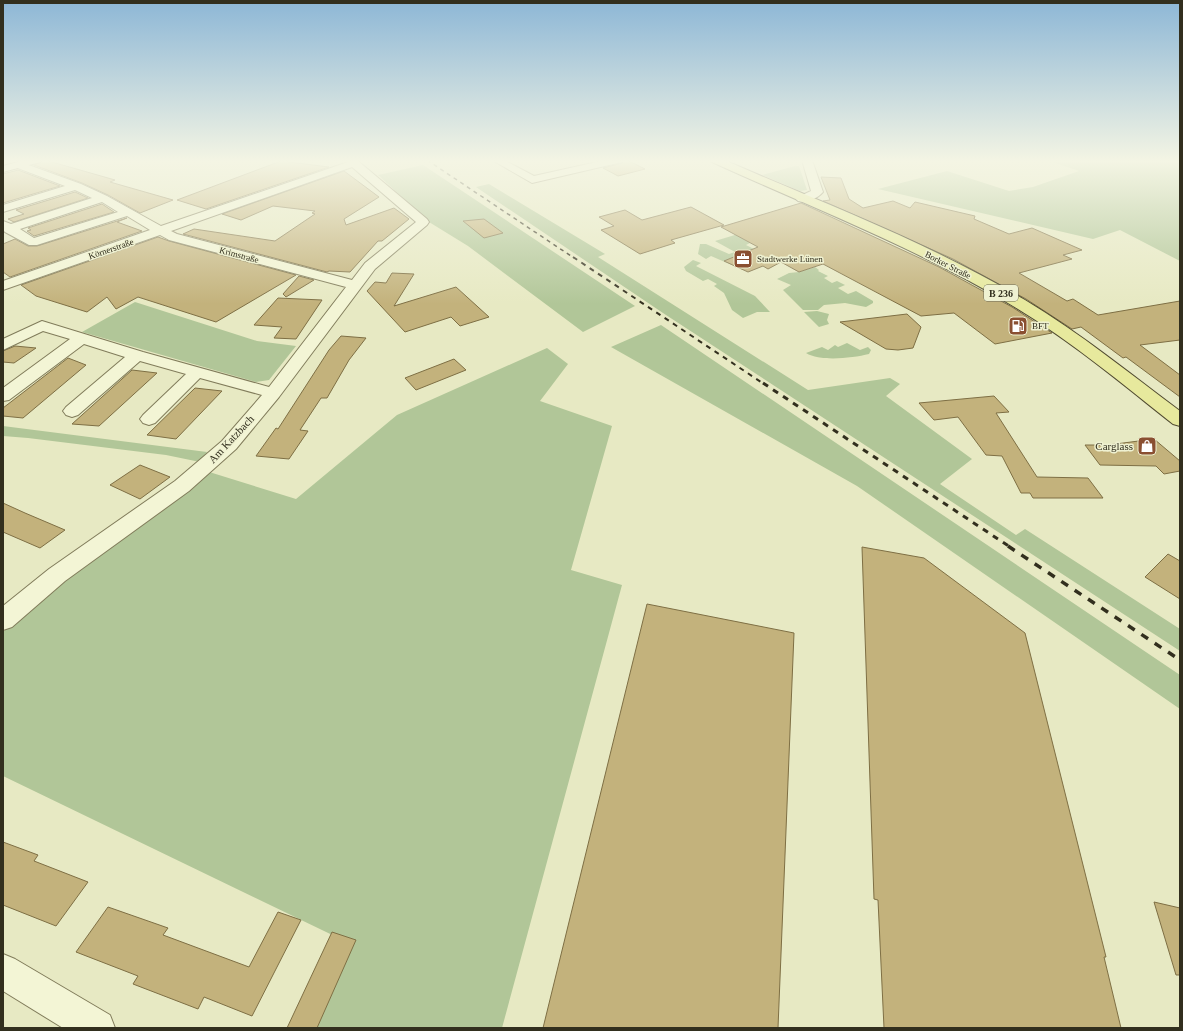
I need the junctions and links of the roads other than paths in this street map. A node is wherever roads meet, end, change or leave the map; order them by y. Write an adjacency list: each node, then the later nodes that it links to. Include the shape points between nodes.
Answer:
1 (69, 208): 7 (street)
2 (122, 208): 6 (street, Krimstraße)
3 (226, 208): 8 (street, Körnerstraße)
4 (407, 208): 9 (street, Am Katzbach, via 423,222 370,266)
5 (823, 208): 19 (main road, Borker Straße / B 236, via 910,246 1019,304 1081,346)
6 (129, 212): 7 (street, via 33,242); 8 (street, Krimstraße)
7 (6, 227)
8 (161, 231): 9 (street, Krimstraße, via 174,237); 10 (street, Körnerstraße)
9 (354, 285): 15 (street, Am Katzbach)
10 (3, 286)
11 (82, 338): 12 (street, via 42,326); 13 (street); 16 (street)
12 (3, 345)
13 (137, 355): 14 (street); 17 (street)
14 (197, 372): 15 (street); 18 (street)
15 (273, 393): 20 (street, Am Katzbach, via 229,445 182,486 76,561)
16 (3, 396)
17 (72, 411)
18 (149, 419)
19 (1180, 420)
20 (3, 620)
21 (3, 970): 22 (street)
22 (97, 1028)

